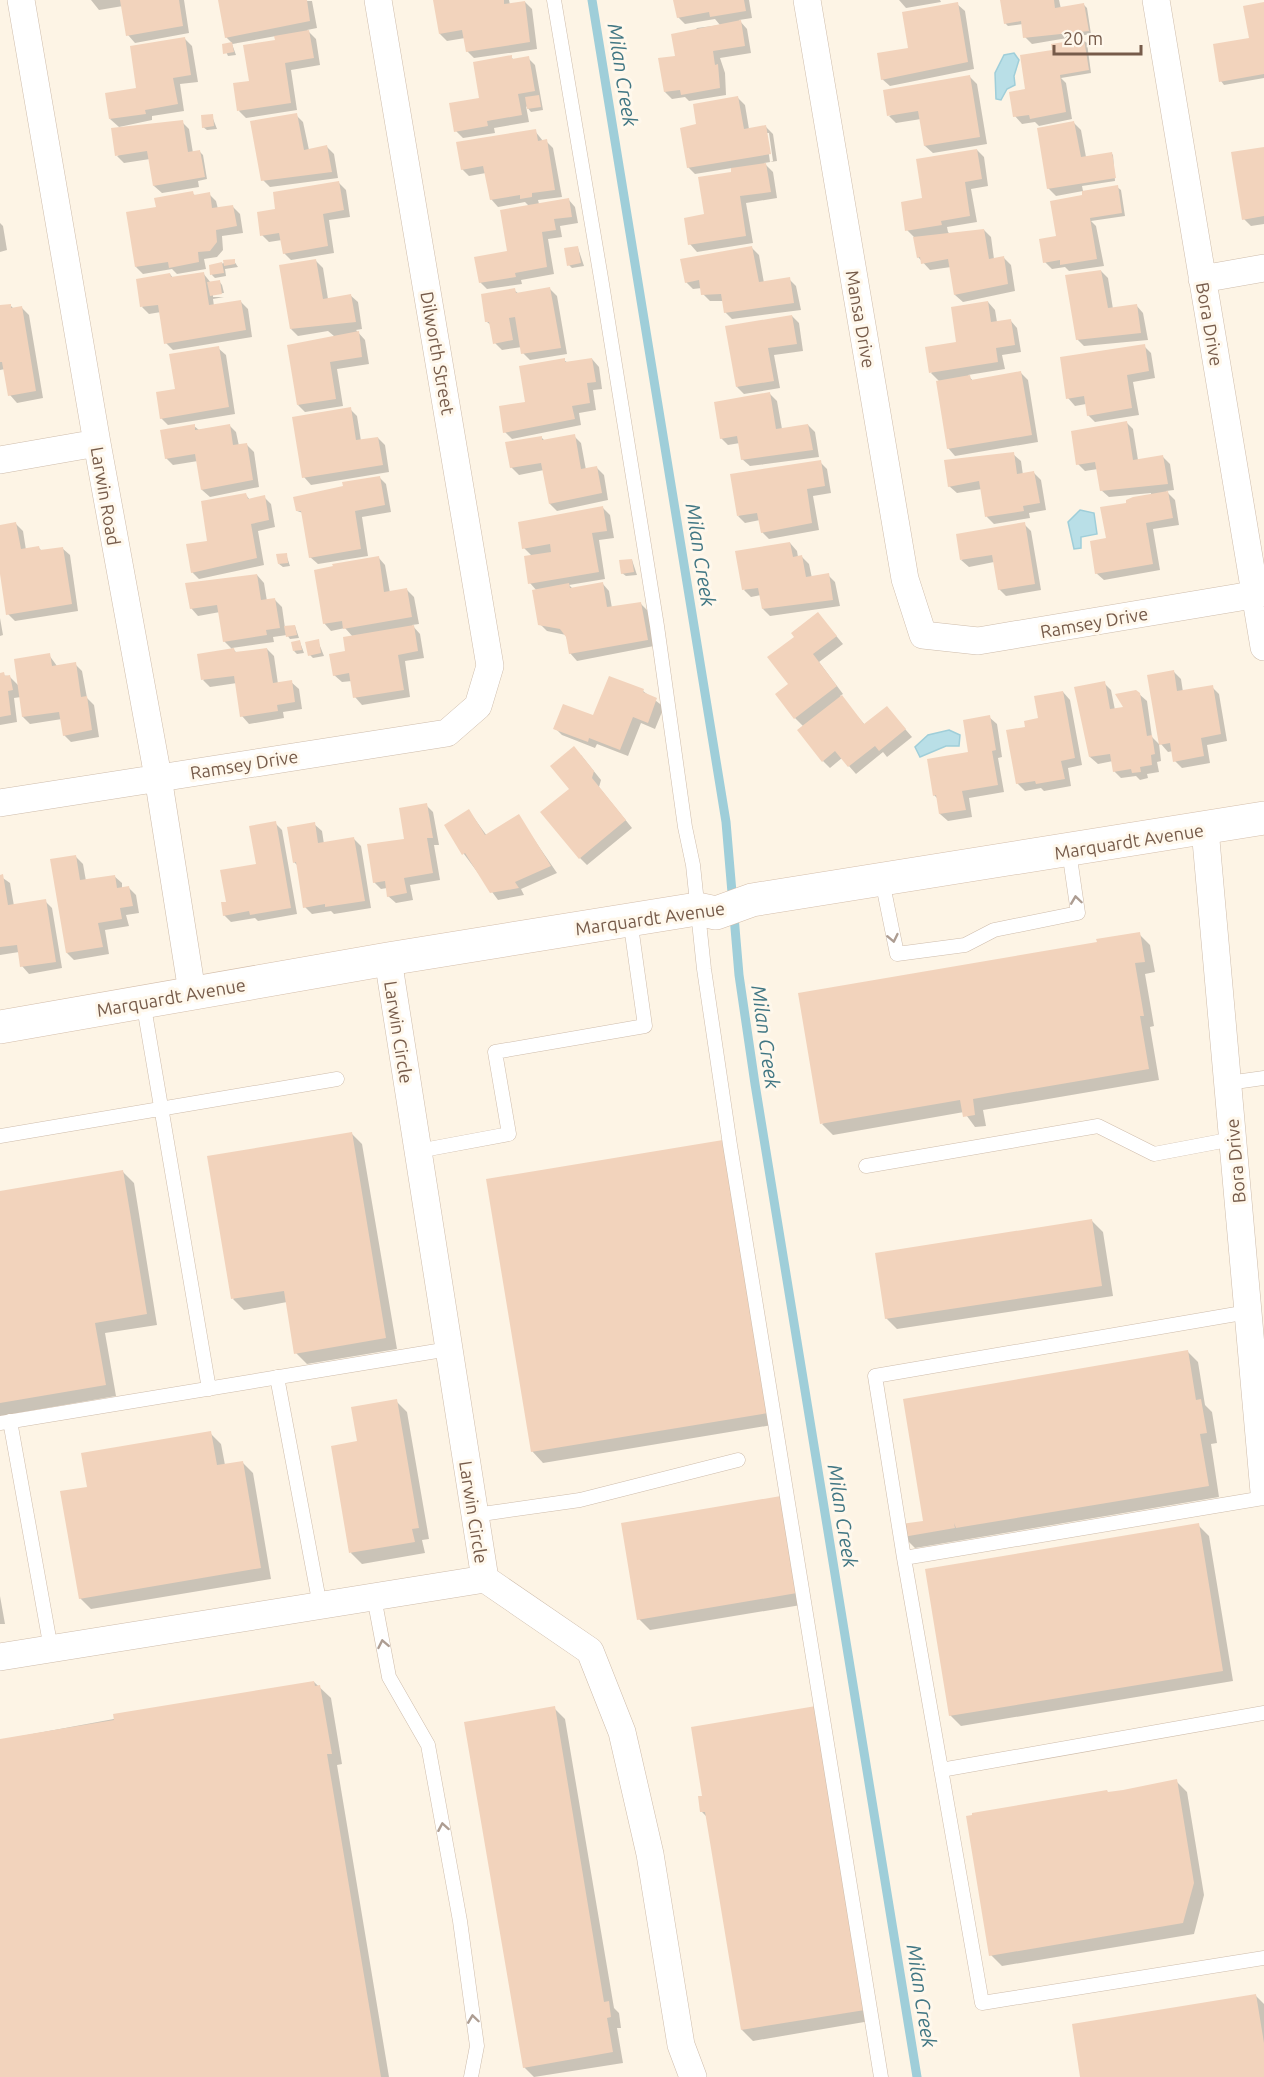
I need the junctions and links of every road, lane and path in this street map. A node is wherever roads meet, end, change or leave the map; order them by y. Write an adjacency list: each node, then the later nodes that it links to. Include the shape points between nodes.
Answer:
1 (21, 0): 8 (street, Larwin Road)
2 (378, 0): 13 (street, Dilworth Street, via 490,666)
3 (554, 0): 20 (lane, via 693,865)
4 (807, 0): 11 (street, Mansa Drive, via 905,579)
5 (1156, 0): 7 (street, Bora Drive)
6 (1264, 268): 7 (street)
7 (1202, 279): 10 (street, Bora Drive)
8 (96, 443): 9 (street); 14 (street, Larwin Road)
9 (0, 460)
10 (1260, 594): 11 (street, Ramsey Drive, via 978,641); 12 (street, Bora Drive)
11 (923, 635)
12 (1264, 647)
13 (478, 706): 14 (street, Ramsey Drive, via 447,733)
14 (158, 777): 15 (street, Ramsey Drive); 23 (street, Larwin Road)
15 (0, 803)
16 (1264, 818): 17 (street, Marquardt Avenue)
17 (1205, 829): 18 (street, Marquardt Avenue); 28 (street, Bora Drive)
18 (1069, 851): 19 (street, Marquardt Avenue); 19 (lane, one-way to 18, via 897,954 964,945 994,930 1078,913)
19 (882, 880): 20 (street, Marquardt Avenue)
20 (707, 911): 21 (street, Marquardt Avenue); 54 (lane, via 704,969 732,1157)
21 (630, 919): 22 (street, Marquardt Avenue); 32 (lane, via 645,1026 495,1052 508,1134)
22 (388, 959): 23 (street, Marquardt Avenue); 32 (street, Larwin Circle)
23 (192, 992): 24 (street, Marquardt Avenue)
24 (143, 1001): 25 (street, Marquardt Avenue); 29 (lane)
25 (0, 1027)
26 (1264, 1078): 28 (lane)
27 (337, 1079): 29 (lane)
28 (1228, 1083): 31 (street, Bora Drive)
29 (162, 1110): 30 (lane); 37 (lane)
30 (0, 1136)
31 (1233, 1139): 33 (lane, via 1154,1154 1098,1126); 34 (street, Bora Drive)
32 (418, 1151): 35 (street, Larwin Circle)
33 (866, 1166)
34 (1248, 1312): 40 (street, Bora Drive); 43 (lane, via 875,1376)
35 (449, 1349): 36 (lane); 42 (street, Larwin Circle)
36 (277, 1377): 37 (lane); 46 (lane)
37 (209, 1389): 38 (lane)
38 (5, 1422): 47 (lane)
39 (738, 1460): 42 (lane, via 580,1500)
40 (1264, 1492)
41 (1264, 1498): 43 (lane)
42 (475, 1515): 44 (street, Larwin Circle)
43 (904, 1558): 50 (lane)
44 (485, 1579): 45 (street, Larwin Circle); 53 (street, via 590,1652 622,1732 650,1854 681,2045)
45 (374, 1597): 46 (street, Larwin Circle); 52 (lane, one-way to 45, via 477,2046 460,1921 428,1745 389,1677)
46 (320, 1606): 47 (street, Larwin Circle)
47 (51, 1649): 48 (street, Larwin Circle)
48 (0, 1658)
49 (1264, 1713): 50 (lane)
50 (941, 1770): 51 (lane, via 982,2003)
51 (1264, 1958)
52 (471, 2077)
53 (693, 2077)
54 (881, 2077)

